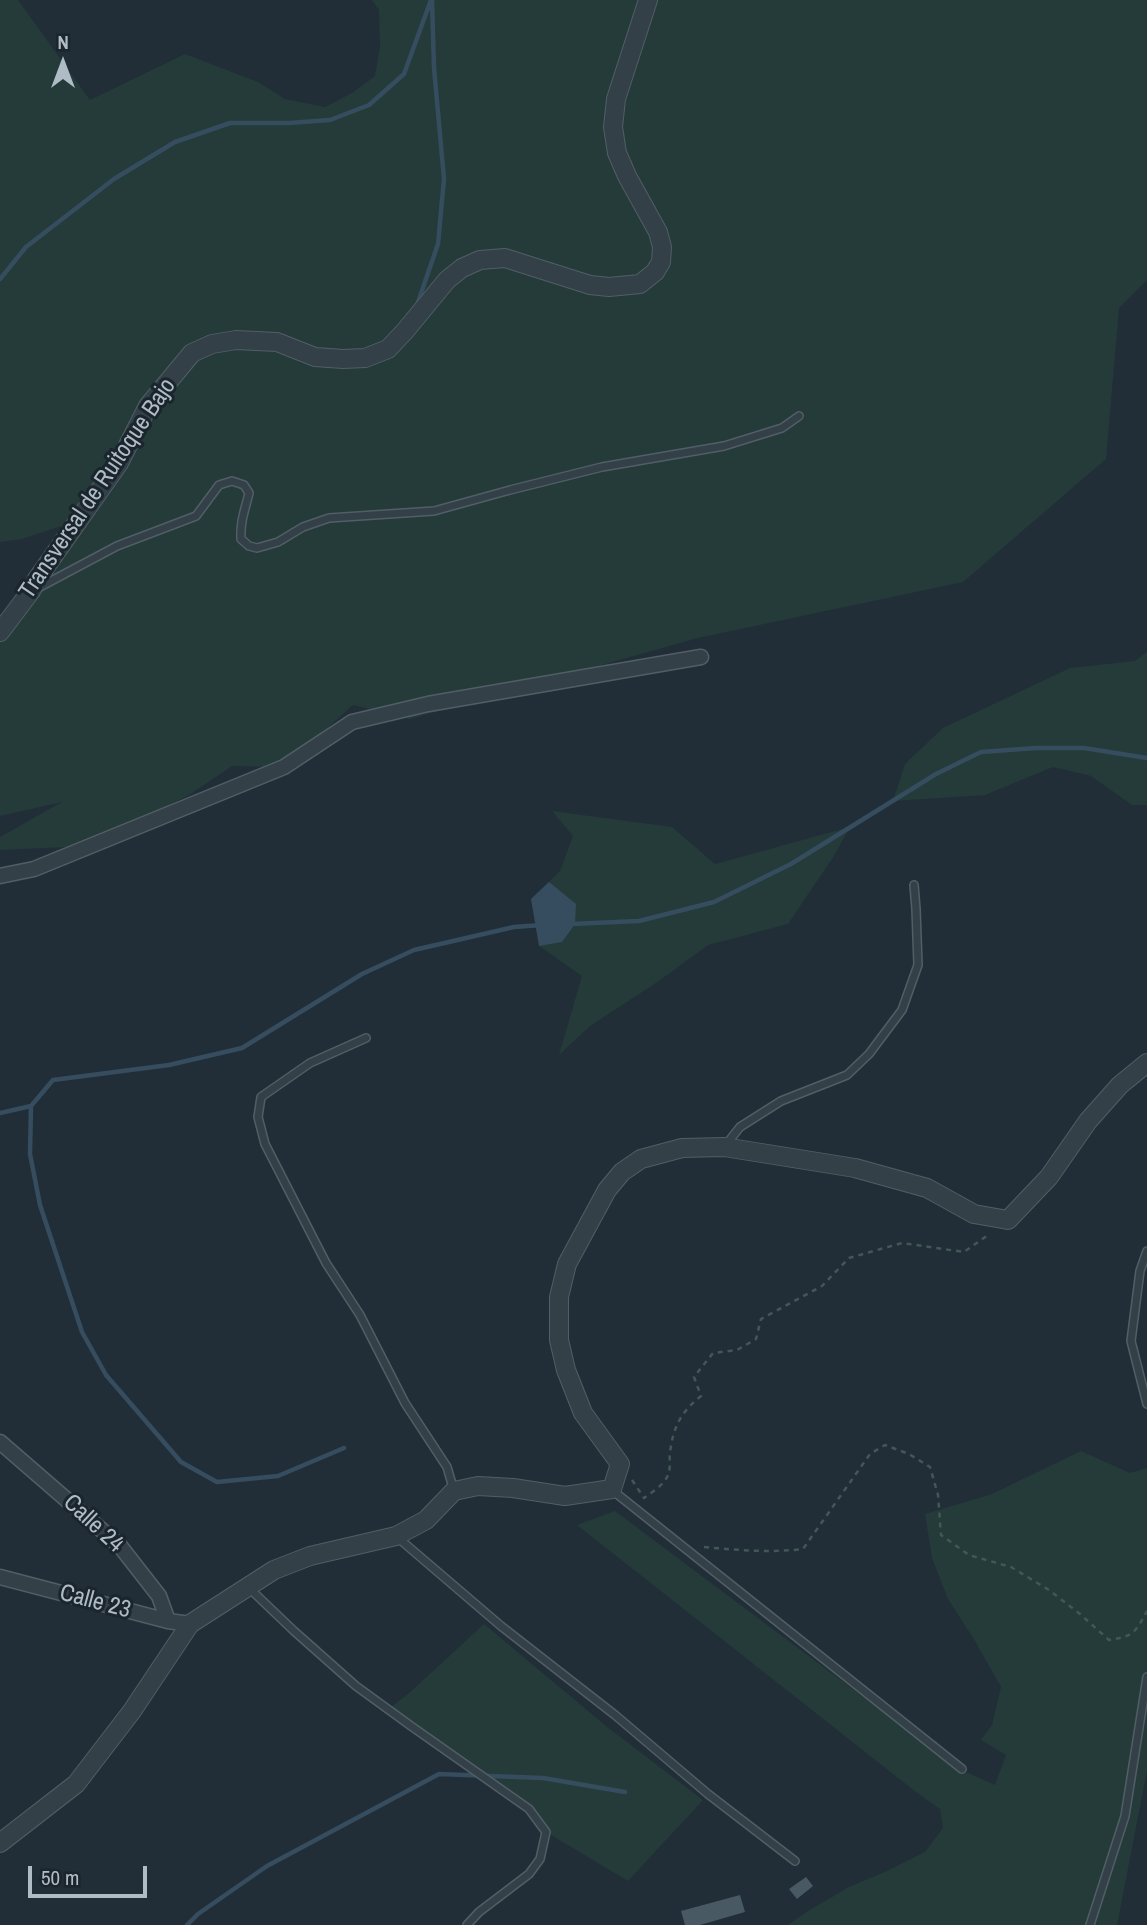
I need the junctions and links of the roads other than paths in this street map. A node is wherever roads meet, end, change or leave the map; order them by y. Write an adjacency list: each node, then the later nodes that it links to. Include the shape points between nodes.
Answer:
1 (648, 0): 3 (street, Transversal de Ruitoque Bajo, via 616,99 613,127 626,176 662,247 655,272 640,284 609,287 505,258 480,260 447,281 388,349 365,358 315,357 277,342 236,340 192,354 148,406 120,463)
2 (799, 416): 3 (lane, via 782,428 724,446 602,467 434,510 329,518 257,548 241,539 240,522 249,493 244,485 232,481 219,485 196,516 117,546)
3 (31, 591): 4 (street, Transversal de Ruitoque Bajo)
4 (0, 632)
5 (701, 657): 6 (street, via 429,704 352,722 284,766 34,869)
6 (0, 876)
7 (914, 886): 10 (lane, via 918,965 902,1010 847,1075 781,1101 740,1127)
8 (366, 1038): 15 (lane, via 310,1063 261,1097 258,1116 265,1144 326,1263 447,1467)
9 (1147, 1063): 10 (street, via 1120,1084 1049,1177 1007,1220 974,1214 927,1188 855,1168)
10 (724, 1147): 14 (street, via 682,1148 641,1159 622,1172 607,1189 567,1264 559,1297 559,1340 583,1413 620,1464)
11 (1147, 1251): 12 (lane, via 1131,1341)
12 (1147, 1404)
13 (0, 1441): 19 (street, Calle 24, via 121,1546 159,1596)
14 (612, 1489): 15 (street, via 565,1496 478,1486); 22 (lane)
15 (454, 1491): 16 (street, via 426,1520)
16 (396, 1536): 18 (street, via 310,1556 274,1570); 24 (lane)
17 (0, 1577): 19 (street, Calle 23)
18 (248, 1587): 20 (street); 25 (lane, via 356,1686 529,1809 546,1832 540,1859 529,1874)
19 (168, 1621): 20 (street, Calle 23)
20 (190, 1624): 23 (street, via 76,1784)
21 (1147, 1677): 26 (lane, via 1125,1816)
22 (962, 1769)
23 (0, 1843)
24 (795, 1861)
25 (467, 1925)
26 (1090, 1925)

